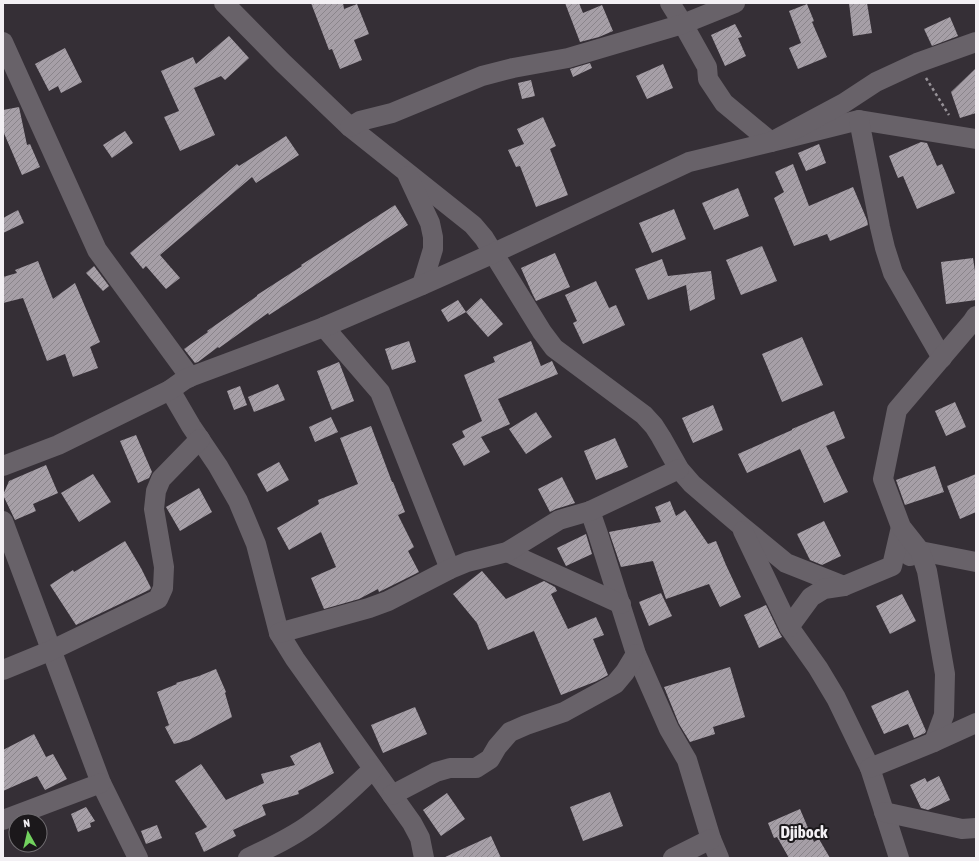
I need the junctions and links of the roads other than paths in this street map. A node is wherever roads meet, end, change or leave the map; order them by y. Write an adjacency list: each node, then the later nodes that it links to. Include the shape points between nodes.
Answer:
1 (224, 3): 8 (street)
2 (670, 3): 4 (street)
3 (735, 3): 4 (street)
4 (683, 24): 8 (street, via 568,58 482,76 392,113 360,121); 10 (street, via 707,67 708,79 724,103)
5 (3, 42): 17 (street, via 97,250)
6 (976, 42): 10 (street, via 917,63 876,82 844,103)
7 (859, 120): 9 (street); 10 (street); 16 (street, via 880,227 893,273)
8 (350, 127): 11 (street)
9 (976, 139)
10 (771, 142): 12 (street, via 689,162)
11 (406, 172): 12 (street, via 473,225); 13 (street, via 430,223 433,237 433,249)
12 (494, 253): 13 (street); 21 (street, via 554,348 644,415 654,426)
13 (422, 285): 15 (street)
14 (976, 316): 16 (street)
15 (324, 327): 17 (street); 30 (street, via 380,392)
16 (942, 358): 25 (street, via 898,410 883,479)
17 (190, 377): 18 (street)
18 (170, 390): 19 (street); 20 (street, via 58,445)
19 (200, 439): 34 (street, via 238,501 256,544); 35 (street, via 161,479 156,490 154,509 164,567 163,588 158,599)
20 (3, 466)
21 (679, 469): 22 (street); 24 (street, via 692,484)
22 (590, 511): 27 (street, via 559,520); 32 (street)
23 (3, 521): 35 (street)
24 (740, 525): 31 (street, via 786,563); 33 (street)
25 (901, 527): 26 (street); 29 (street)
26 (920, 551): 28 (street); 29 (street); 39 (street, via 927,571 945,674 944,715)
27 (507, 552): 30 (street, via 479,558); 32 (street)
28 (976, 562)
29 (892, 566): 31 (street)
30 (450, 569): 34 (street, via 375,606)
31 (844, 586): 33 (street, via 824,589 811,597)
32 (621, 604): 36 (street)
33 (789, 627): 40 (street, via 836,698)
34 (279, 633): 41 (street)
35 (52, 650): 37 (street); 42 (street)
36 (636, 654): 43 (street, via 615,684 564,712 510,732 490,759 476,768 450,768 436,772); 47 (street, via 669,729 687,760)
37 (3, 670)
38 (976, 723): 39 (street)
39 (934, 742): 40 (street)
40 (870, 768): 44 (street)
41 (373, 769): 43 (street); 49 (street, via 310,824 273,847)
42 (101, 783): 45 (street); 48 (street)
43 (392, 795): 50 (street, via 420,838)
44 (884, 812): 46 (street, via 962,829); 53 (street)
45 (3, 820)
46 (976, 828)
47 (711, 839): 51 (street); 52 (street)
48 (138, 858)
49 (248, 858)
50 (424, 858)
51 (673, 858)
52 (719, 858)
53 (899, 858)

